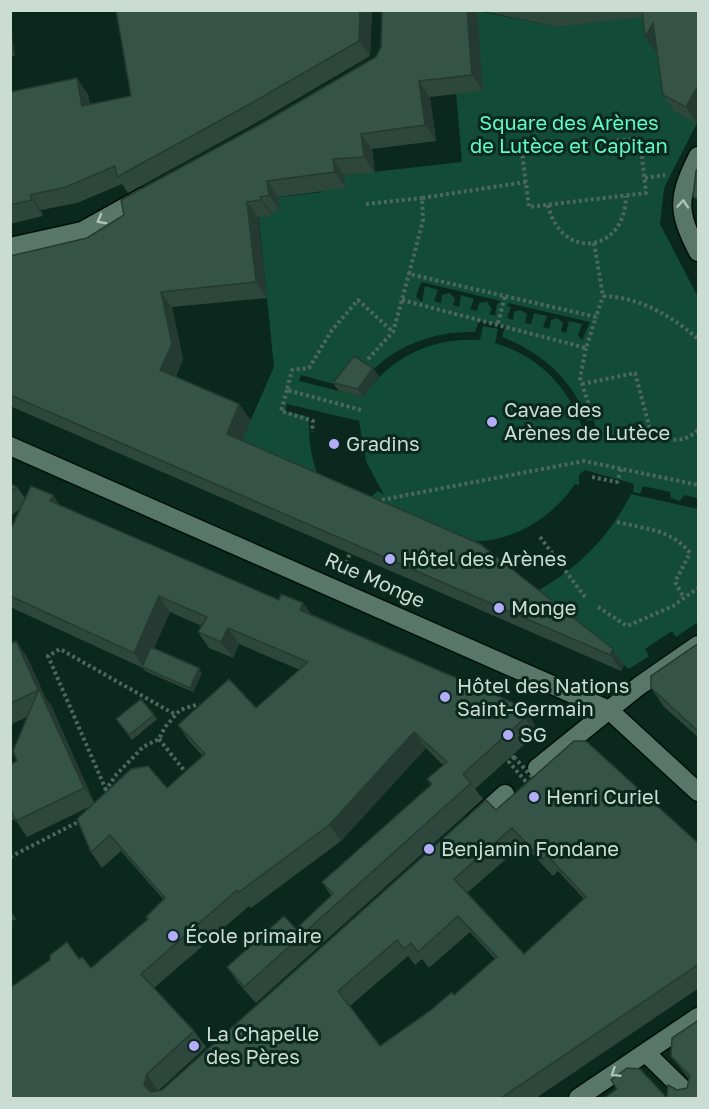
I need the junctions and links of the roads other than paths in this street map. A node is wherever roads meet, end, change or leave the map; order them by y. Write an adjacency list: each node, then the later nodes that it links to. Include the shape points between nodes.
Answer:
1 (699, 156): 4 (main road, one-way to 1, via 683,223 682,212 686,179)
2 (164, 186): 3 (main road, one-way to 3, via 82,231)
3 (10, 247)
4 (699, 252)
5 (10, 446): 7 (main road, Rue Monge)
6 (699, 645): 7 (main road)
7 (609, 710): 8 (main road); 9 (main road, Rue Monge)
8 (537, 768)
9 (699, 792)
10 (505, 794): 11 (main road)
11 (463, 832)
12 (699, 1017): 13 (main road)
13 (646, 1053): 14 (main road, one-way to 14); 15 (main road)
14 (578, 1098)
15 (692, 1098)

